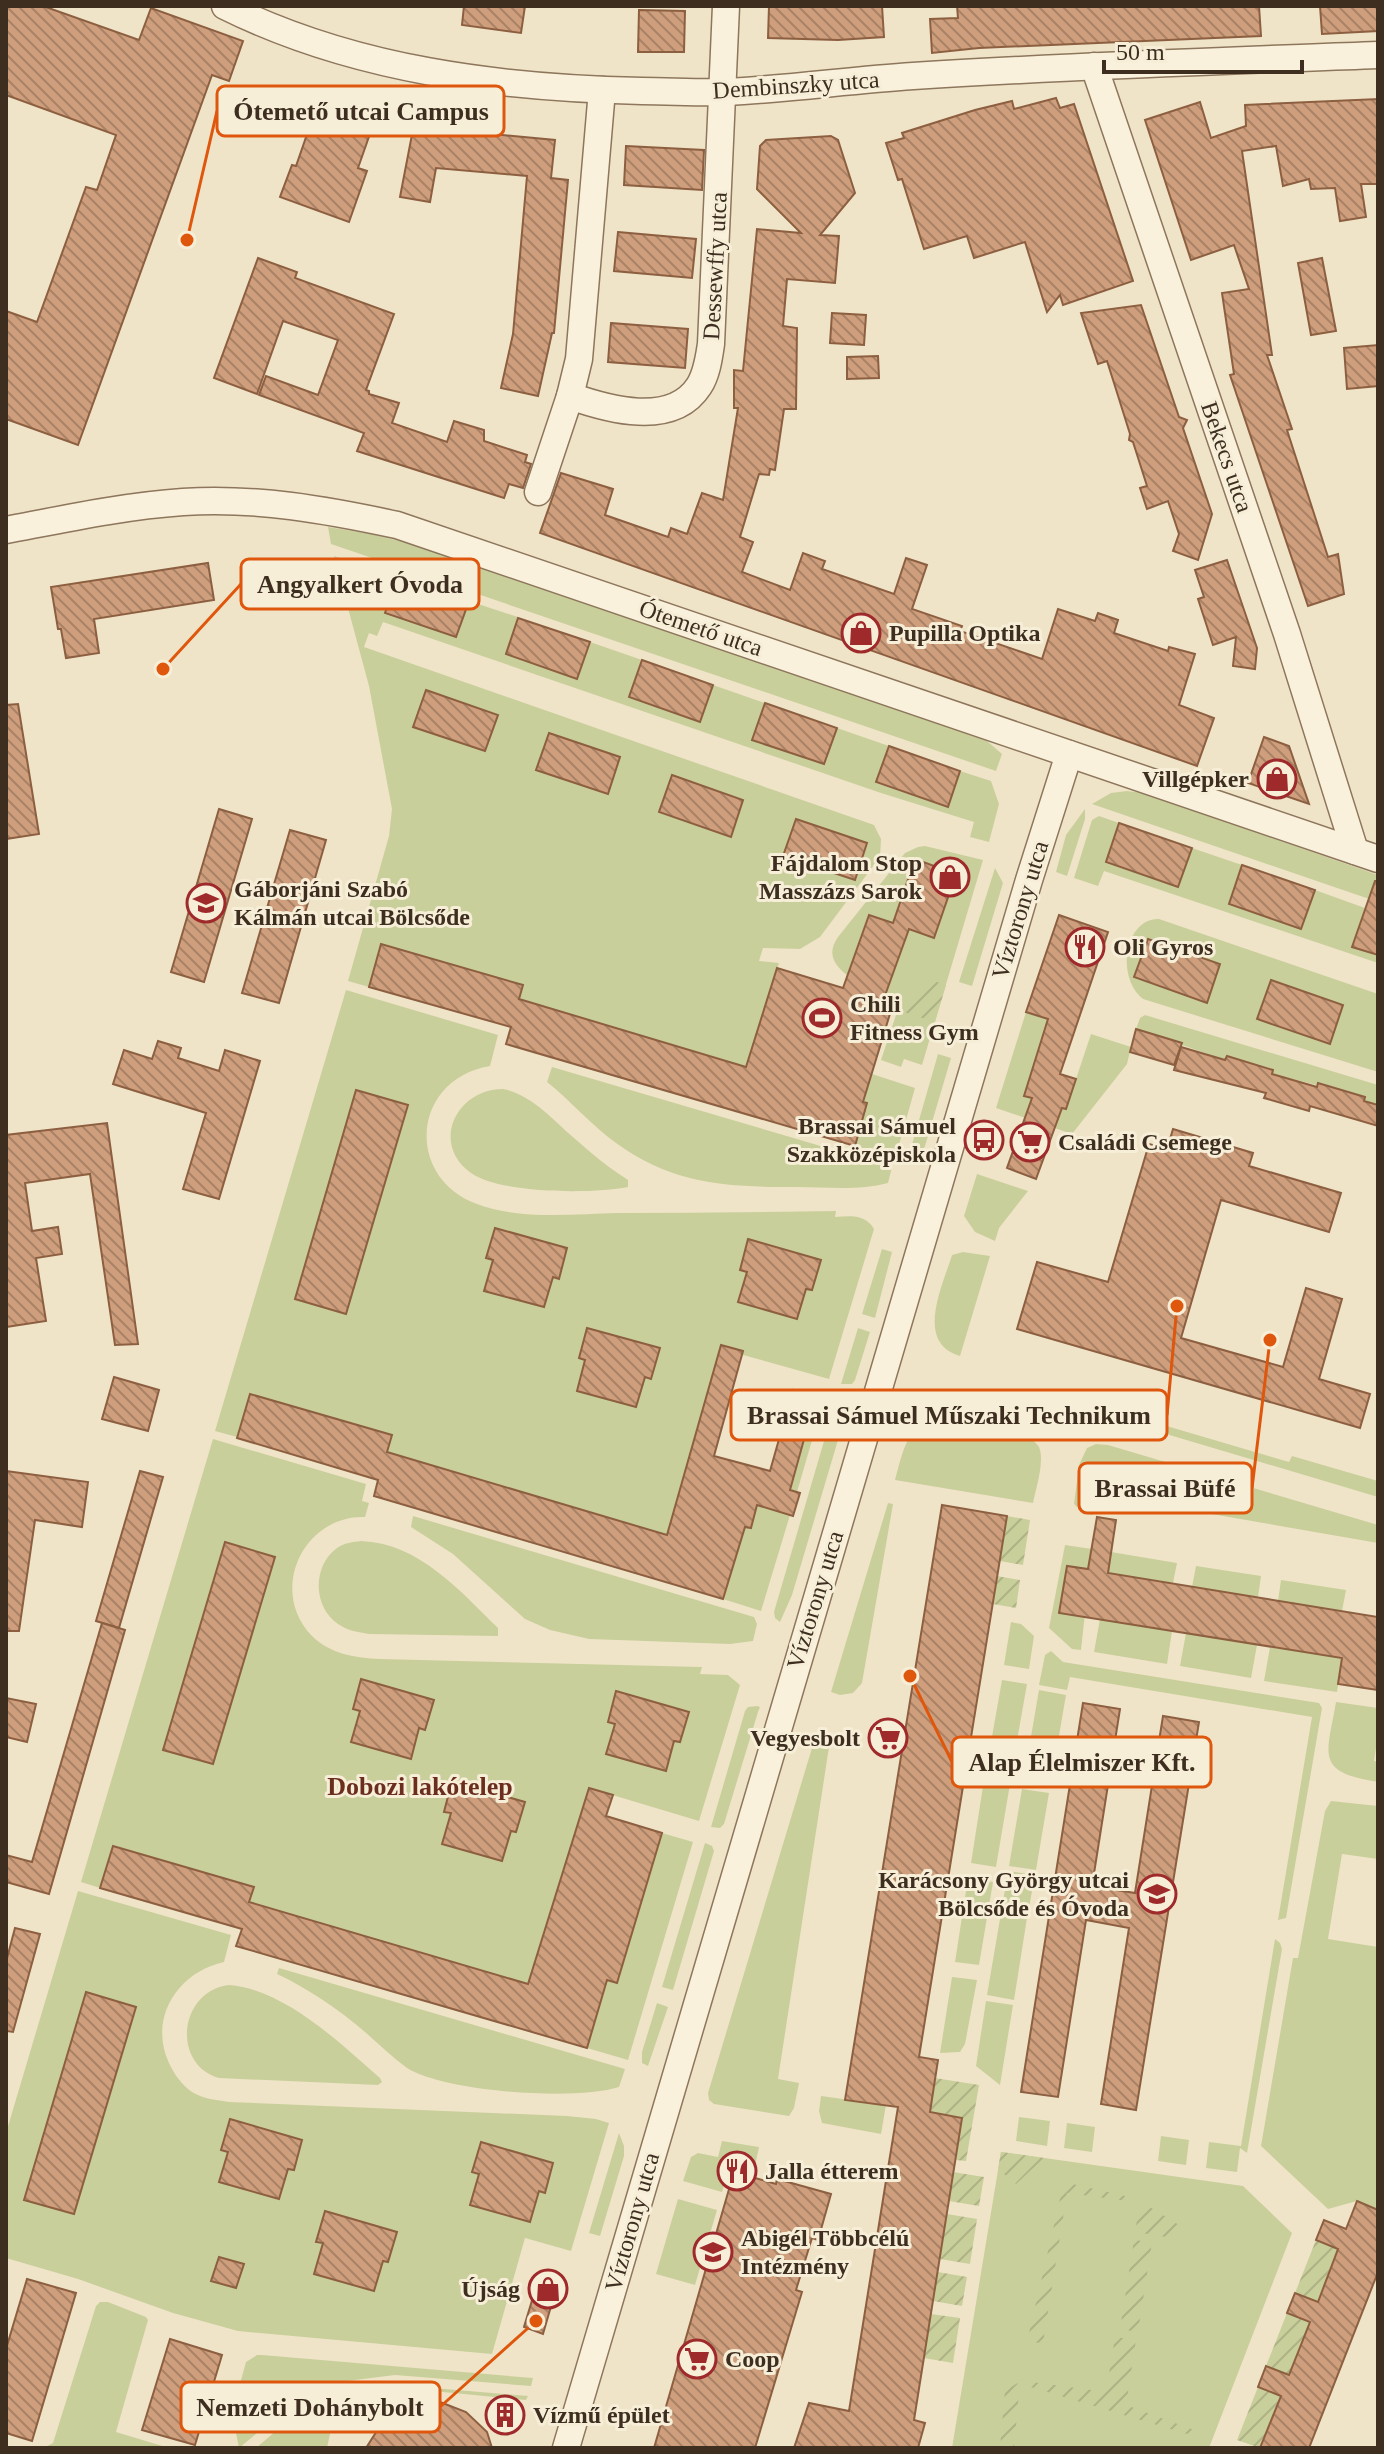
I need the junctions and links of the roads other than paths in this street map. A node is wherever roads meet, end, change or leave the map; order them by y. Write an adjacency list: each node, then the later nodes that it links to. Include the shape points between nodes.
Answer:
1 (225, 6): 5 (street, Dembinszky utca, via 291,35 403,66 498,82)
2 (726, 6): 6 (street, Dessewffy utca)
3 (1378, 55): 4 (street, Dembinszky utca)
4 (1094, 66): 6 (street, Dembinszky utca); 11 (street, Bekecs utca)
5 (602, 90): 6 (street, Dembinszky utca); 7 (street, via 580,346)
6 (724, 92): 7 (street, Dessewffy utca, via 711,344 700,385 689,397 656,410 604,408)
7 (570, 396): 8 (street)
8 (538, 492)
9 (6, 530): 10 (street, Ótemető utca, via 184,502 279,505 357,517 429,535)
10 (1069, 754): 11 (street, Ótemető utca); 12 (street, Víztorony utca)
11 (1367, 855)
12 (566, 2448)

